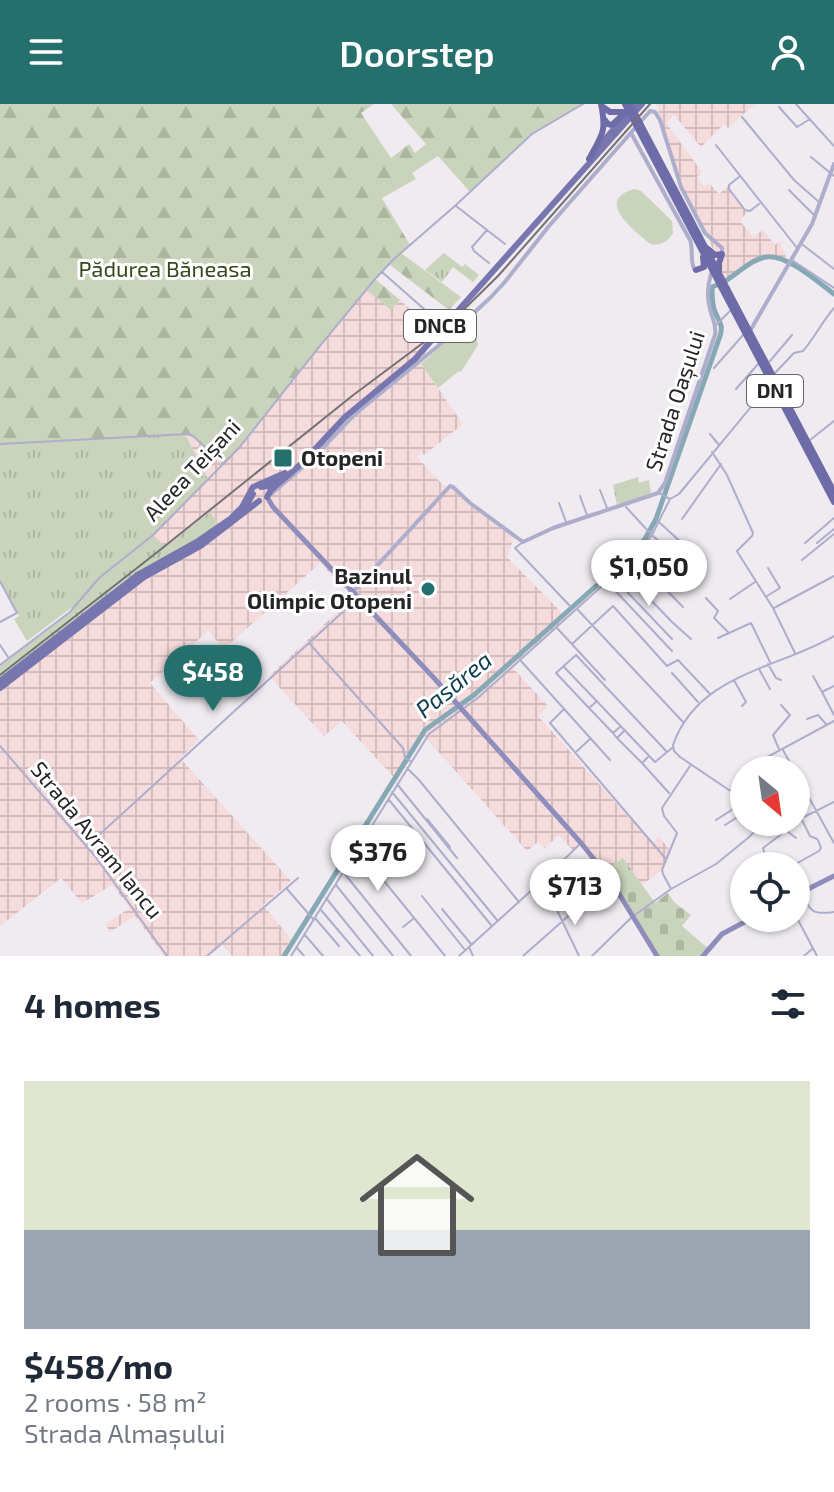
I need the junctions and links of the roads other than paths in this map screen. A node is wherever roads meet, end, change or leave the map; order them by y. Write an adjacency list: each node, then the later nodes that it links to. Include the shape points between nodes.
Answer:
1 (583, 104): 23 (street, Aleea Teișani, via 532,134)
2 (642, 104): 10 (main road, DNCB)
3 (796, 104): 8 (street)
4 (628, 107): 6 (highway); 9 (highway, via 612,125); 10 (highway); 10 (main road, DNCB); 27 (highway, DN1)
5 (779, 107): 8 (street, via 797,127)
6 (610, 112): 9 (highway, via 615,120); 9 (highway, via 601,104)
7 (742, 117): 22 (street)
8 (810, 119): 13 (street)
9 (605, 120): 15 (highway)
10 (616, 131): 15 (main road, DNCB); 20 (main road, DNCB)
11 (631, 133): 29 (street, via 648,112 657,115 681,187); 33 (street, via 692,244); 64 (street, via 490,298)
12 (716, 145): 18 (street)
13 (834, 146)
14 (811, 157): 17 (street)
15 (589, 159): 20 (main road, DNCB)
16 (834, 164): 17 (street)
17 (832, 174): 22 (street)
18 (739, 177): 21 (street); 21 (street, via 728,186 745,210)
19 (789, 190): 24 (street)
20 (558, 196): 52 (main road, DNCB, via 415,359)
21 (760, 203): 28 (street)
22 (820, 203): 24 (street)
23 (456, 205): 25 (street); 34 (street, Aleea Teișani)
24 (815, 216): 28 (street)
25 (487, 230): 26 (street); 31 (street, via 472,247)
26 (505, 244)
27 (701, 245): 29 (highway); 33 (highway, via 704,265); 35 (highway, DN1); 35 (highway, DN1)
28 (799, 246): 30 (street); 32 (street)
29 (722, 254): 35 (highway)
30 (791, 260): 36 (street); 41 (street)
31 (489, 263)
32 (834, 269)
33 (696, 270): 35 (highway)
34 (382, 271): 39 (street); 54 (street, Aleea Teișani)
35 (716, 277): 38 (highway, DN1); 40 (street, Strada Oașului, via 708,284 709,307); 41 (highway, DN1)
36 (834, 288)
37 (834, 308): 45 (street, via 803,351 794,353)
38 (732, 309): 40 (street); 41 (highway, DN1)
39 (432, 316)
40 (719, 322): 60 (street, Strada Oașului)
41 (747, 332): 43 (highway, DN1); 44 (street)
42 (792, 335): 43 (street)
43 (764, 363): 45 (highway, DN1); 46 (street)
44 (714, 368)
45 (772, 379): 49 (highway, DN1); 51 (street); 65 (highway, DN1)
46 (736, 389)
47 (834, 421): 49 (street)
48 (710, 434): 51 (street)
49 (808, 442): 59 (highway, DN1)
50 (0, 444): 54 (street, via 185,434)
51 (719, 445): 53 (street)
52 (314, 447): 56 (main road, DNCB); 64 (main road, DNCB)
53 (712, 452): 55 (street); 63 (street, via 677,495)
54 (223, 463): 114 (street, Aleea Teișani, via 153,535 99,578 73,610)
55 (721, 464): 71 (street); 92 (street, via 753,533 737,552)
56 (285, 473): 57 (main road, DNCB); 72 (main road, via 253,487)
57 (261, 487): 61 (main road, DNCB); 64 (main road, via 266,491)
58 (600, 490): 68 (street)
59 (834, 492)
60 (658, 493): 63 (street); 68 (street, Strada Oașului)
61 (253, 494): 64 (main road); 72 (main road, DNCB)
62 (580, 496): 69 (street)
63 (668, 498): 73 (street)
64 (262, 500): 93 (main road); 127 (main road, DNCB, via 202,545 144,577)
65 (834, 502)
66 (559, 503): 74 (street)
67 (626, 507): 76 (street)
68 (608, 509): 69 (street, Strada Oașului)
69 (587, 516): 74 (street, Strada Oașului)
70 (834, 518): 78 (street)
71 (682, 519)
72 (230, 520): 125 (main road, DNCB, via 139,574)
73 (659, 522): 76 (street); 80 (street)
74 (567, 523): 77 (street, Strada Oașului)
75 (834, 531): 79 (street); 84 (street)
76 (652, 534): 81 (street); 83 (street)
77 (523, 542): 93 (street, via 450,486); 97 (street, via 515,548)
78 (805, 543)
79 (817, 543)
80 (683, 544)
81 (645, 546): 82 (street); 87 (street)
82 (634, 557): 86 (street); 98 (street)
83 (678, 558)
84 (802, 560)
85 (768, 568): 94 (street, via 780,588)
86 (621, 569): 89 (street); 108 (street)
87 (670, 572)
88 (834, 576): 99 (street)
89 (613, 577): 91 (street); 107 (street)
90 (0, 581): 101 (street, via 17,613)
91 (607, 582): 100 (street); 112 (street)
92 (756, 582): 94 (street); 96 (street)
93 (355, 596): 109 (street); 137 (main road)
94 (765, 596): 99 (street)
95 (706, 598): 104 (street, via 718,611 714,618)
96 (730, 599)
97 (570, 606)
98 (683, 607)
99 (773, 608): 113 (street)
100 (577, 609): 102 (street); 103 (street)
101 (0, 622)
102 (592, 626): 110 (street); 130 (street, via 613,606 667,666 678,660); 141 (street)
103 (556, 627): 110 (street); 115 (street)
104 (729, 633): 106 (street); 116 (street, via 751,623)
105 (834, 636): 113 (street)
106 (718, 638)
107 (672, 639)
108 (691, 639)
109 (309, 643): 159 (street); 184 (street)
110 (572, 644): 123 (street)
111 (0, 645): 114 (street)
112 (672, 651)
113 (796, 654): 116 (street)
114 (8, 658): 117 (street, Aleea Teișani)
115 (520, 660): 136 (street); 137 (street)
116 (769, 664): 119 (street); 124 (street)
117 (0, 665)
118 (564, 666): 131 (street); 135 (street, via 556,673); 154 (street, via 576,655)
119 (758, 668): 122 (street); 128 (street)
120 (672, 673): 132 (street)
121 (813, 676): 129 (street)
122 (734, 679): 130 (street); 134 (street, via 746,702)
123 (605, 680)
124 (781, 680)
125 (0, 681)
126 (834, 686): 129 (street)
127 (0, 688)
128 (770, 689)
129 (822, 692): 138 (street)
130 (711, 695): 132 (street)
131 (597, 701): 135 (street); 143 (street)
132 (700, 703): 141 (street)
133 (781, 705): 146 (street, via 790,715)
134 (742, 706)
135 (589, 708): 145 (street)
136 (564, 709): 147 (street); 153 (street, via 550,723)
137 (462, 710): 159 (street, via 429,734); 182 (main road)
138 (834, 715)
139 (807, 719): 142 (street, via 818,715)
140 (834, 721): 142 (street)
141 (684, 723): 151 (street)
142 (827, 725): 152 (street)
143 (621, 726): 144 (street); 145 (street)
144 (625, 730): 148 (street); 155 (street)
145 (613, 733): 148 (street)
146 (772, 737): 149 (street); 152 (street)
147 (591, 738): 153 (street); 158 (street)
148 (617, 738): 160 (street)
149 (766, 738)
150 (0, 746): 184 (street, Strada Avram Iancu)
151 (673, 748): 154 (street); 161 (street)
152 (781, 750): 156 (street); 157 (street)
153 (575, 752): 190 (street)
154 (667, 752): 155 (street, via 656,762)
155 (649, 756): 160 (street)
156 (769, 756)
157 (785, 756)
158 (610, 760)
159 (410, 761): 162 (street)
160 (642, 763): 166 (street)
161 (690, 765): 164 (street); 166 (street)
162 (407, 768): 163 (street); 202 (street)
163 (397, 784): 165 (street); 173 (street)
164 (730, 790)
165 (392, 792): 167 (street); 210 (street)
166 (670, 794): 190 (street, via 662,813 677,833)
167 (388, 799): 186 (street); 212 (street)
168 (810, 799): 171 (street)
169 (834, 802): 171 (street)
170 (730, 811): 174 (street)
171 (817, 811): 172 (street); 183 (street)
172 (810, 814)
173 (426, 819): 185 (street); 189 (street)
174 (716, 820)
175 (730, 822): 176 (street)
176 (725, 825)
177 (750, 836): 199 (street, via 716,864)
178 (779, 836): 187 (street)
179 (794, 836): 181 (street)
180 (810, 836): 188 (street, via 818,840 820,851)
181 (796, 838)
182 (581, 843): 194 (main road); 195 (street)
183 (834, 843)
184 (87, 846): 221 (street, Strada Avram Iancu)
185 (450, 847)
186 (358, 848): 191 (street); 209 (street)
187 (764, 852)
188 (810, 856)
189 (457, 858)
190 (666, 859): 199 (street, via 663,874)
191 (343, 872): 196 (street); 229 (street)
192 (834, 876): 198 (main road)
193 (298, 878): 197 (street)
194 (610, 879): 207 (main road); 211 (street)
195 (543, 880): 202 (street); 211 (street)
196 (335, 884): 201 (street); 228 (street)
197 (286, 888): 208 (street); 222 (street)
198 (810, 888)
199 (671, 889): 207 (street)
200 (422, 896): 219 (street)
201 (326, 898): 203 (street); 227 (street)
202 (519, 902): 210 (street)
203 (320, 909): 208 (street); 226 (street)
204 (442, 909): 219 (street)
205 (810, 910): 206 (street)
206 (834, 912)
207 (634, 916): 235 (street); 236 (main road)
208 (312, 917): 216 (street); 217 (street)
209 (414, 918): 213 (street); 230 (street)
210 (498, 921): 212 (street)
211 (562, 921): 233 (street); 234 (street)
212 (492, 926): 219 (street)
213 (403, 927)
214 (730, 930): 237 (main road)
215 (804, 932): 220 (street)
216 (304, 934): 218 (street); 225 (street)
217 (339, 946)
218 (296, 947): 223 (street); 224 (street)
219 (468, 947): 231 (street); 232 (street)
220 (813, 949): 238 (street); 239 (street)
221 (167, 956)
222 (207, 956)
223 (291, 956)
224 (304, 956)
225 (323, 956)
226 (360, 956)
227 (373, 956)
228 (393, 956)
229 (411, 956)
230 (445, 956)
231 (459, 956)
232 (473, 956)
233 (523, 956)
234 (579, 956)
235 (592, 956)
236 (657, 956)
237 (703, 956)
238 (804, 956)
239 (817, 956)

